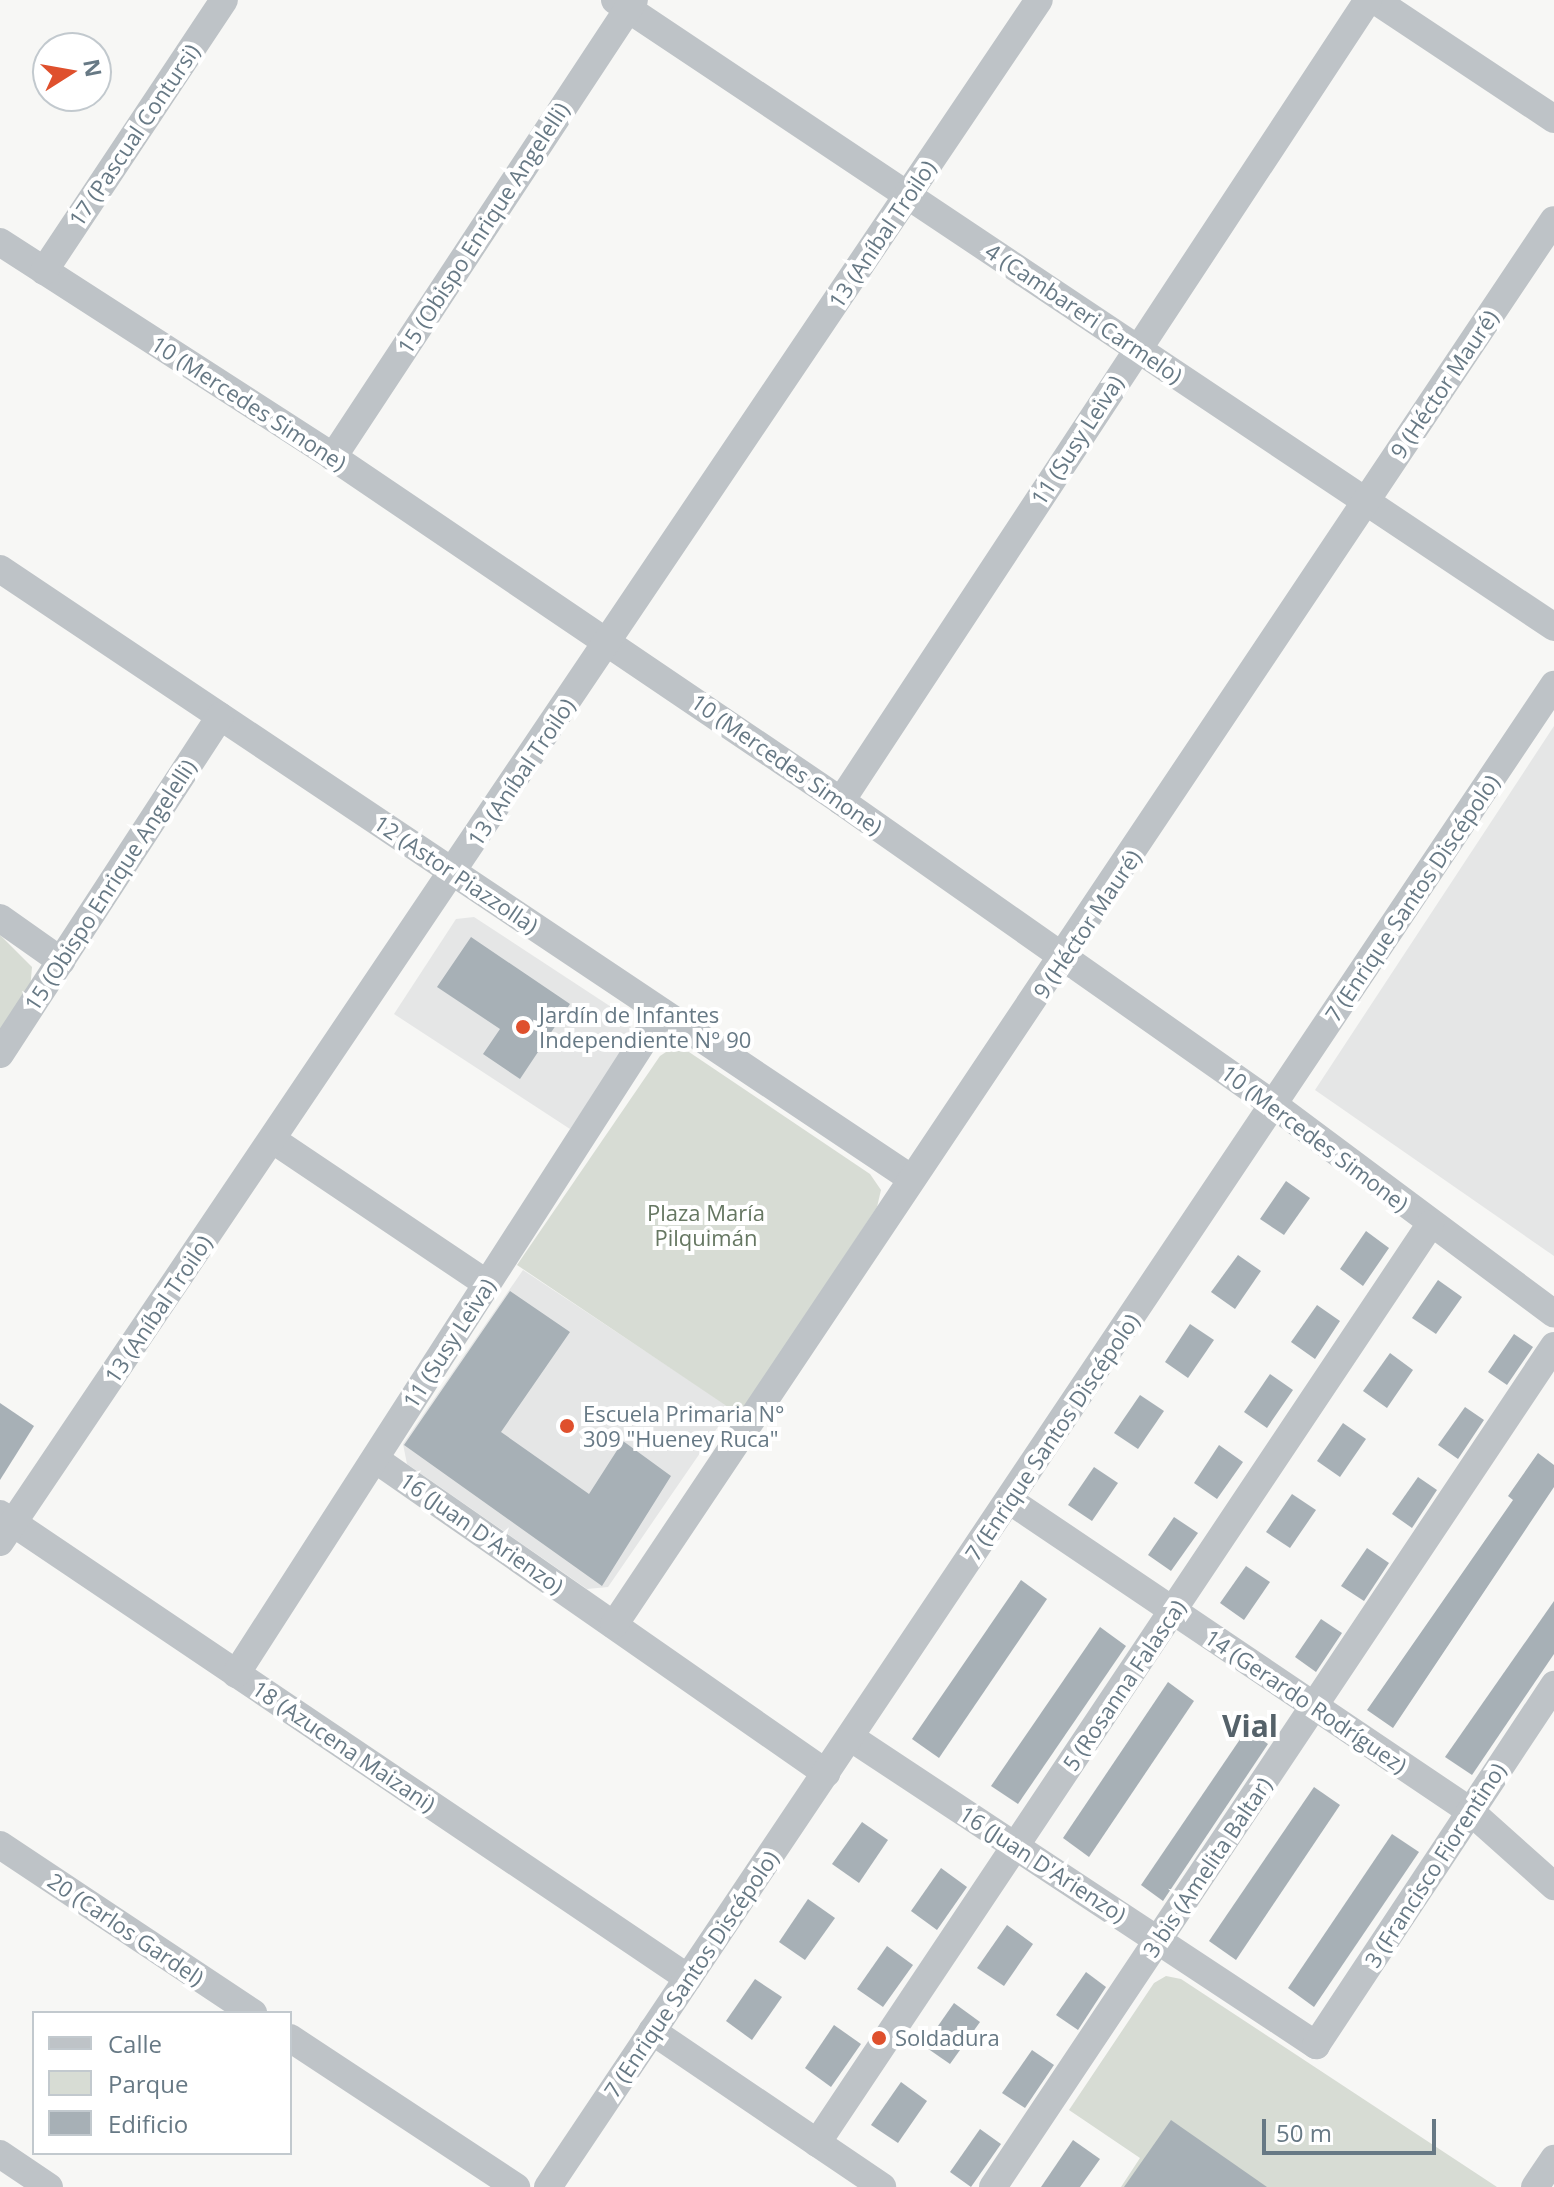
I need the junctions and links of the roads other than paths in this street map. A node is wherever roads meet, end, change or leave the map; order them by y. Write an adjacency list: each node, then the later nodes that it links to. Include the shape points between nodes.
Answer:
1 (224, 0): 10 (street, 17 (Pascual Contursi))
2 (1039, 0): 7 (street, 13 (Aníbal Troilo))
3 (1368, 0): 11 (street, 11 (Susy Leiva))
4 (1375, 0): 6 (street)
5 (626, 3): 7 (street, 4 (Cambareri Carmelo)); 12 (street, 15 (Obispo Enrique Angelelli))
6 (1554, 119)
7 (908, 196): 11 (street, 4 (Cambareri Carmelo)); 16 (street, 13 (Aníbal Troilo))
8 (1554, 220): 13 (street, 9 (Héctor Mauré))
9 (0, 242): 10 (street, 10 (Mercedes Simone))
10 (44, 271): 12 (street, 10 (Mercedes Simone))
11 (1137, 348): 13 (street, 4 (Cambareri Carmelo)); 19 (street, 11 (Susy Leiva))
12 (333, 457): 16 (street, 10 (Mercedes Simone))
13 (1366, 501): 15 (street, 4 (Cambareri Carmelo)); 22 (street, 9 (Héctor Mauré))
14 (0, 569): 18 (street, 12 (Astor Piazzolla))
15 (1554, 627)
16 (609, 641): 19 (street, 10 (Mercedes Simone)); 20 (street, 13 (Aníbal Troilo))
17 (1554, 685): 26 (street, 7 (Enrique Santos Discépolo))
18 (220, 716): 20 (street, 12 (Astor Piazzolla)); 23 (street, 15 (Obispo Enrique Angelelli))
19 (841, 801): 22 (street, 10 (Mercedes Simone))
20 (454, 873): 24 (street, 12 (Astor Piazzolla)); 27 (street, 13 (Aníbal Troilo))
21 (0, 918): 23 (street)
22 (1066, 958): 26 (street, 10 (Mercedes Simone)); 28 (street, 9 (Héctor Mauré))
23 (61, 961): 25 (street, 15 (Obispo Enrique Angelelli))
24 (662, 1012): 28 (street, 12 (Astor Piazzolla)); 30 (street, 11 (Susy Leiva))
25 (0, 1054)
26 (1274, 1105): 29 (street, 10 (Mercedes Simone)); 34 (street, 7 (Enrique Santos Discépolo))
27 (273, 1140): 30 (street); 35 (street, 13 (Aníbal Troilo))
28 (912, 1179): 37 (street, 9 (Héctor Mauré))
29 (1430, 1225): 31 (street, 10 (Mercedes Simone)); 36 (street, 5 (Rosanna Falasca))
30 (487, 1284): 33 (street, 11 (Susy Leiva))
31 (1554, 1314)
32 (1554, 1346): 40 (street, 3 bis (Amelita Baltar))
33 (375, 1459): 37 (street, 16 (Juan D'Arienzo)); 38 (street, 11 (Susy Leiva))
34 (1009, 1500): 36 (street, 14 (Gerardo Rodríguez)); 41 (street, 7 (Enrique Santos Discépolo))
35 (4, 1526): 38 (street, 18 (Azucena Maizani))
36 (1173, 1611): 40 (street, 14 (Gerardo Rodríguez)); 45 (street, 5 (Rosanna Falasca))
37 (614, 1625): 42 (street, 16 (Juan D'Arienzo))
38 (236, 1674): 48 (street, 18 (Azucena Maizani))
39 (1554, 1685): 43 (street, 3 (Francisco Fiorentino))
40 (1314, 1707): 43 (street, 14 (Gerardo Rodríguez)); 47 (street, 3 bis (Amelita Baltar))
41 (850, 1737): 42 (street, 7 (Enrique Santos Discépolo)); 45 (street, 16 (Juan D'Arienzo))
42 (826, 1773): 48 (street, 7 (Enrique Santos Discépolo))
43 (1470, 1811): 46 (street, 14 (Gerardo Rodríguez)); 52 (street, 3 (Francisco Fiorentino))
44 (0, 1845): 49 (street, 20 (Carlos Gardel))
45 (1016, 1846): 47 (street, 16 (Juan D'Arienzo)); 53 (street, 5 (Rosanna Falasca))
46 (1554, 1886)
47 (1158, 1940): 52 (street, 16 (Juan D'Arienzo)); 60 (street, 3 bis (Amelita Baltar))
48 (688, 1978): 50 (street, 7 (Enrique Santos Discépolo))
49 (250, 2011)
50 (652, 2031): 53 (street); 58 (street, 7 (Enrique Santos Discépolo))
51 (292, 2039): 57 (street)
52 (1316, 2045)
53 (817, 2143): 59 (street)
54 (0, 2154): 56 (street)
55 (1554, 2159): 61 (street)
56 (49, 2187)
57 (516, 2187)
58 (548, 2187)
59 (882, 2187)
60 (993, 2187)
61 (1535, 2187)

